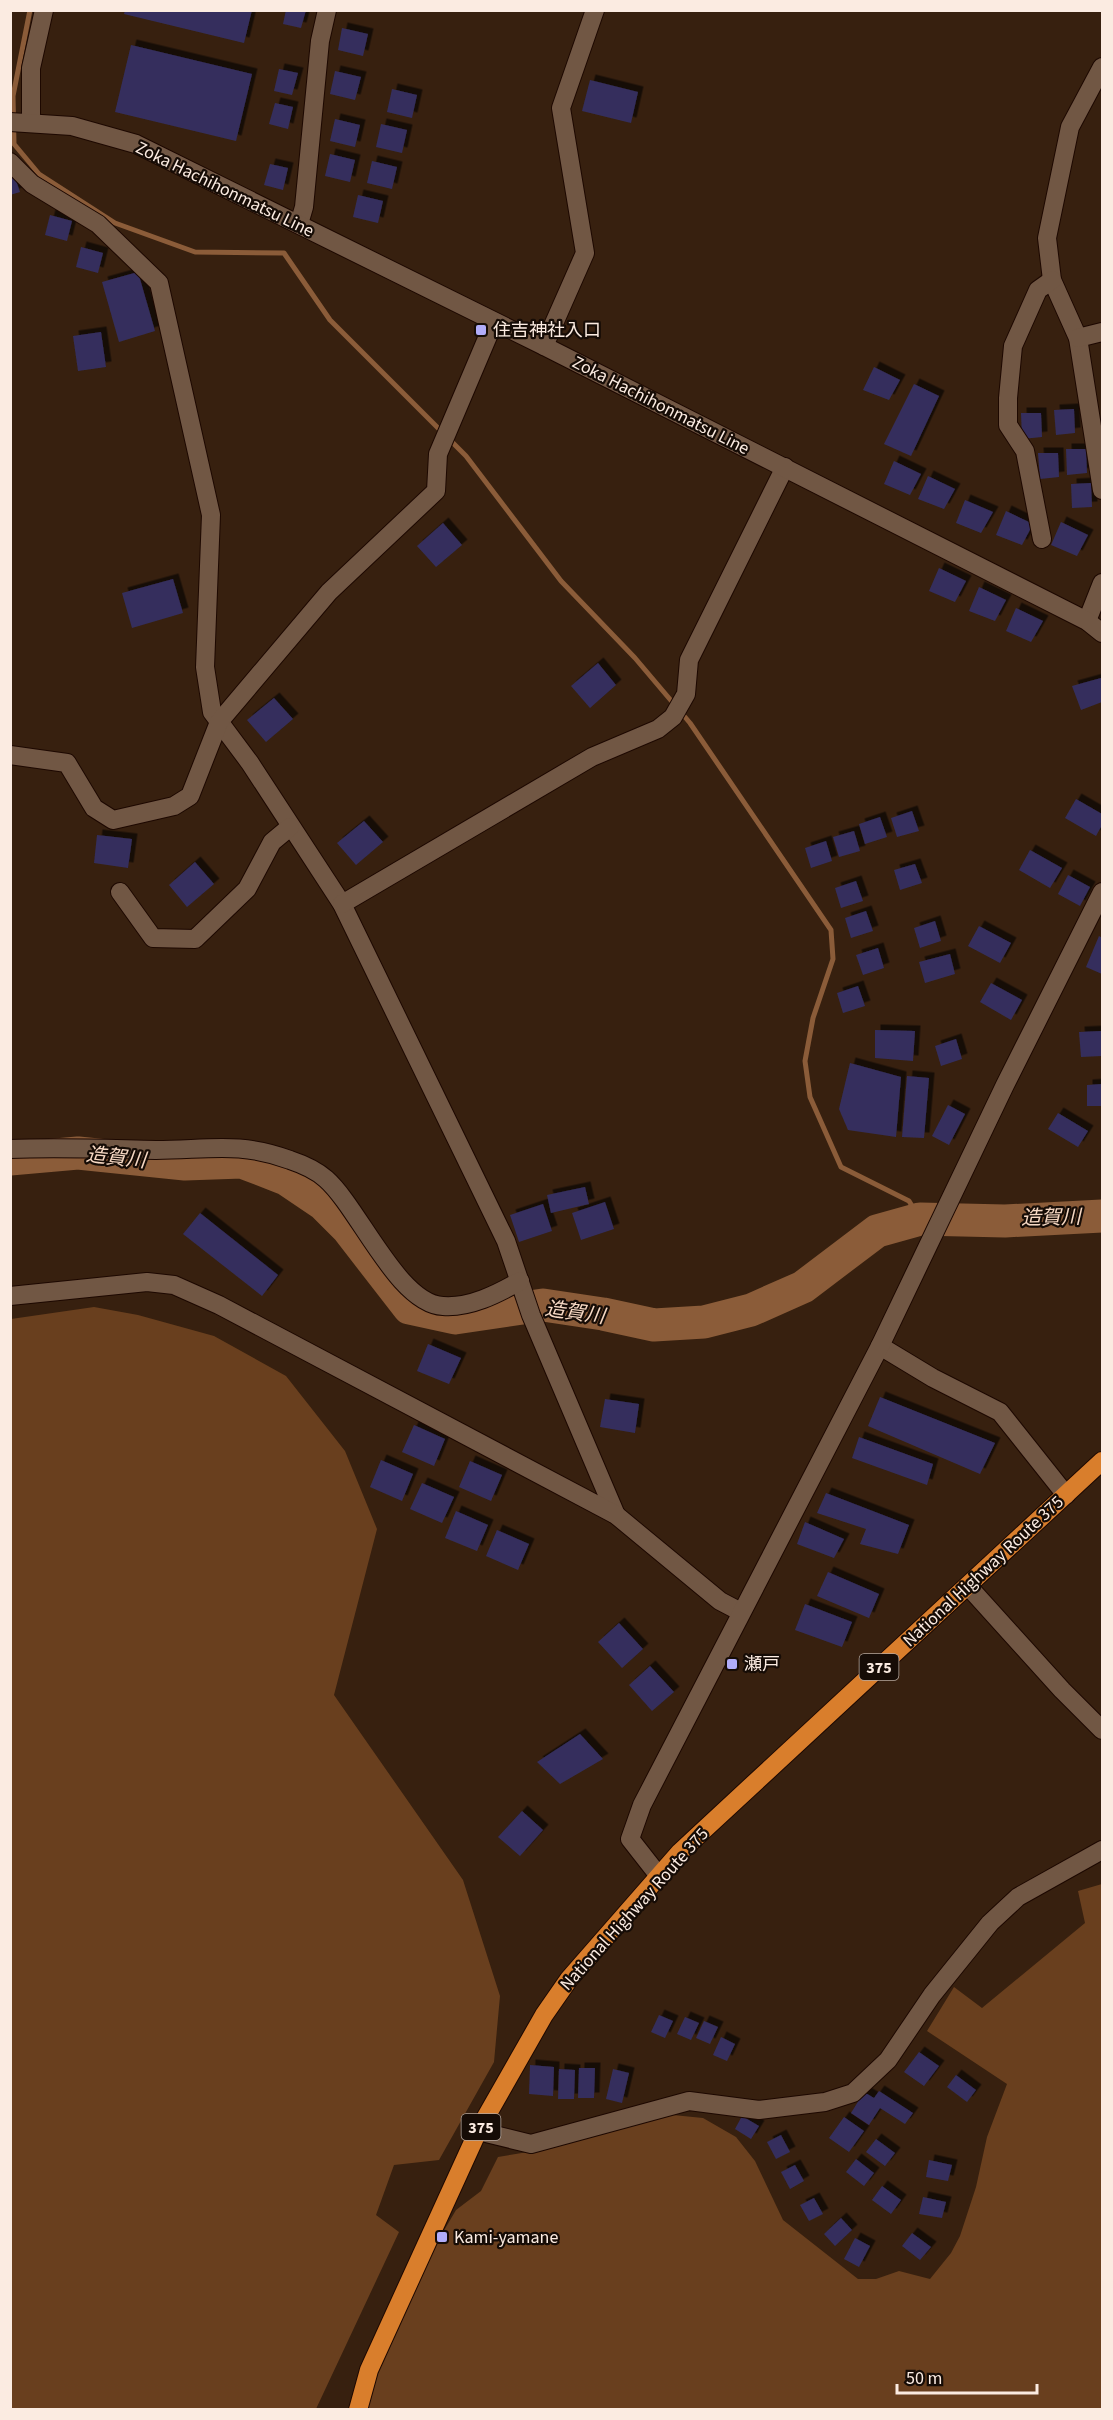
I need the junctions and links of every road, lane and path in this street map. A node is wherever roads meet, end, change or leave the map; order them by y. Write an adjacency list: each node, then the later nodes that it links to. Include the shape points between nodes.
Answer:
1 (44, 10): 5 (street)
2 (327, 10): 7 (street)
3 (595, 10): 12 (street, via 561,108 585,253)
4 (1102, 67): 8 (street, via 1070,127 1047,238)
5 (23, 122): 7 (street, Zoka Hachihonmatsu Line, via 72,126 136,144)
6 (10, 162): 19 (street, via 32,184 98,224 159,283 211,515 205,667 212,712)
7 (299, 224): 9 (street, Zoka Hachihonmatsu Line)
8 (1052, 280): 11 (street); 15 (street, via 1038,290 1013,345 1008,398 1008,424 1025,451)
9 (494, 322): 12 (street, Zoka Hachihonmatsu Line); 19 (street, via 438,454 436,491 329,592)
10 (1102, 332): 11 (street)
11 (1078, 338): 14 (street)
12 (544, 346): 13 (street, Zoka Hachihonmatsu Line)
13 (785, 467): 17 (street, Zoka Hachihonmatsu Line); 24 (street, via 689,660 686,694 673,717 657,729 591,757)
14 (1102, 490)
15 (1042, 539)
16 (1102, 583): 17 (street)
17 (1087, 621): 18 (street, Zoka Hachihonmatsu Line)
18 (1102, 633)
19 (219, 722): 20 (street, via 190,796 174,806 113,819 94,808 67,763); 21 (street)
20 (10, 755)
21 (290, 827): 22 (street, via 272,842 247,889 195,939 153,938); 24 (street)
22 (120, 892)
23 (1102, 892): 28 (street)
24 (342, 904): 26 (street, via 506,1241)
25 (10, 1149): 26 (street, via 239,1146 263,1152 288,1159 324,1177 417,1296 442,1306 470,1303)
26 (522, 1288): 31 (street)
27 (10, 1296): 31 (street, via 147,1282 174,1285 219,1305)
28 (880, 1346): 30 (street, via 1000,1412); 33 (street)
29 (1102, 1461): 30 (highway, National Highway Route 375 / 375)
30 (1066, 1495): 32 (highway, National Highway Route 375 / 375)
31 (616, 1515): 33 (street, via 720,1602)
32 (968, 1586): 34 (street); 36 (highway, National Highway Route 375 / 375)
33 (741, 1612): 36 (street, via 642,1804 630,1839)
34 (1102, 1730)
35 (1102, 1850): 37 (street, via 1018,1897 990,1923 932,1995 888,2060 853,2093 825,2102 759,2110 689,2101 531,2144)
36 (659, 1876): 37 (highway, National Highway Route 375 / 375, via 568,1979)
37 (478, 2131): 38 (highway, National Highway Route 375 / 375, via 369,2370)
38 (358, 2409)

